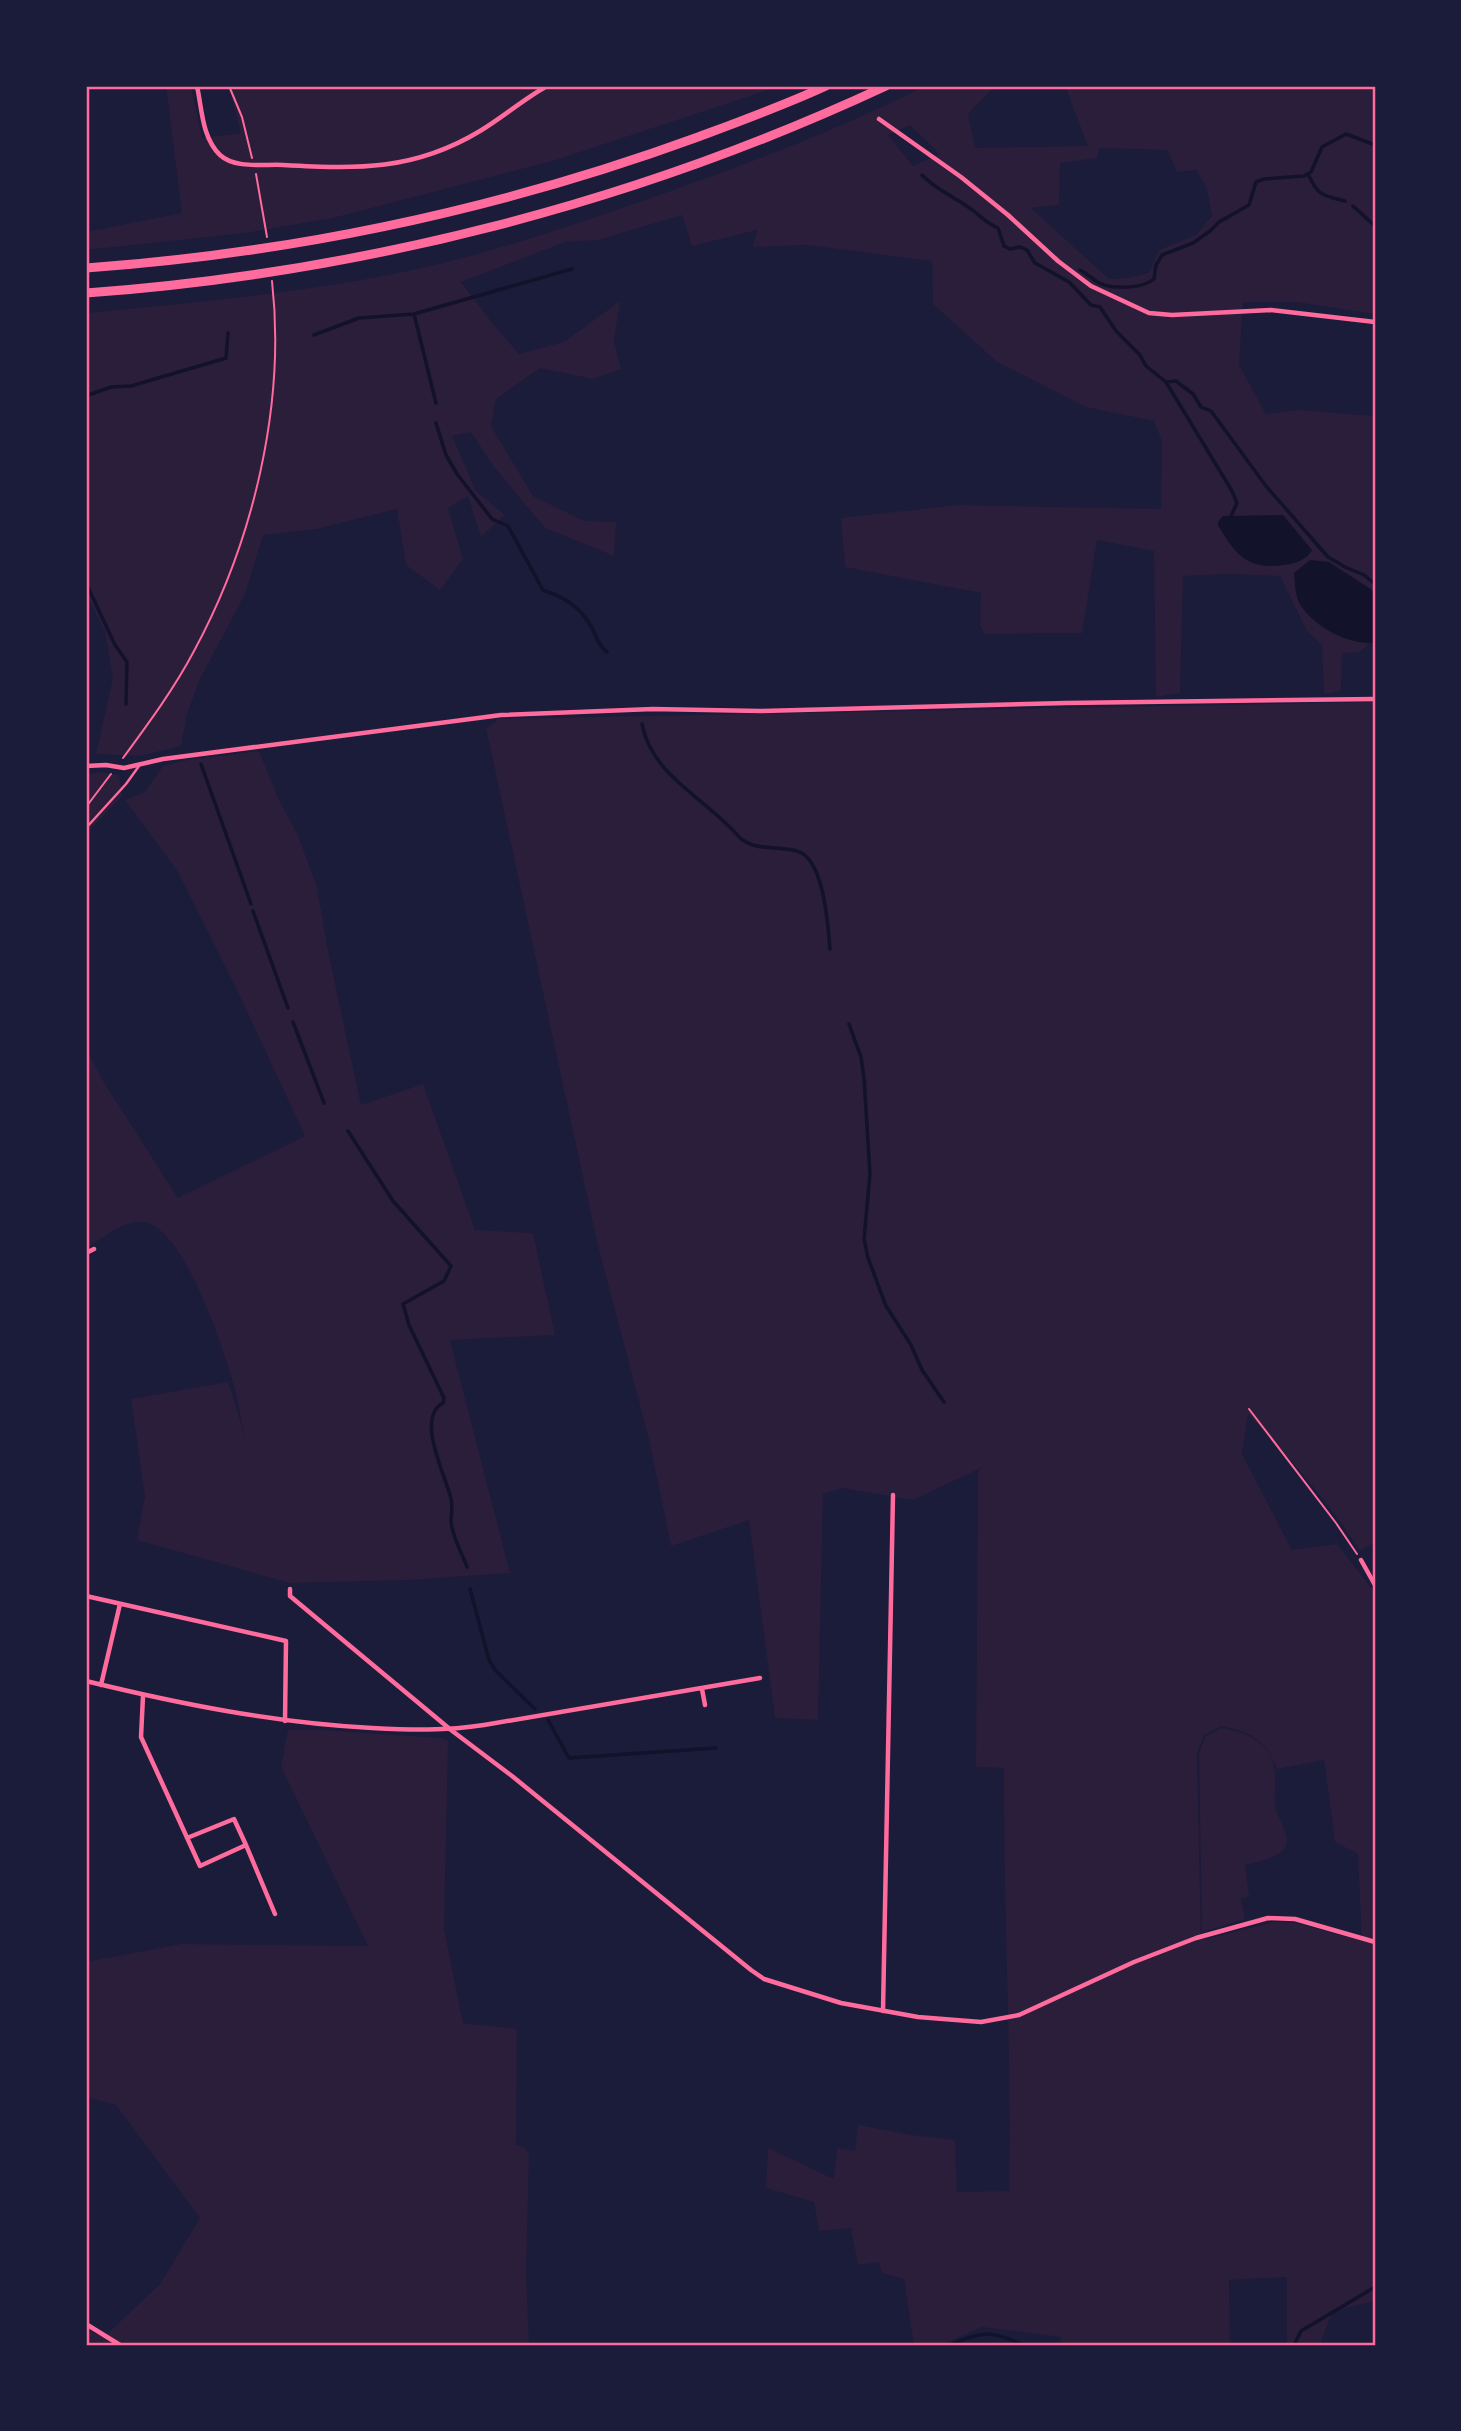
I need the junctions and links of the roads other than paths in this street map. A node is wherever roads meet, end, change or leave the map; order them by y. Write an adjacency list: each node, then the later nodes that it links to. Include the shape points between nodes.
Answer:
1 (197, 86): 2 (street, via 208,140 222,157 234,163 340,169 384,166 443,149 478,132)
2 (547, 86)
3 (826, 86): 6 (highway, via 663,149 472,206 255,249)
4 (886, 86): 7 (highway, via 675,172 493,227 264,274)
5 (879, 120): 8 (street, via 961,177 1091,286 1149,313 1271,310)
6 (86, 268)
7 (86, 293)
8 (1375, 322)
9 (1375, 699): 11 (street, via 502,715 163,759)
10 (86, 766): 11 (street)
11 (139, 766): 12 (lane)
12 (86, 828)
13 (94, 1249): 14 (street)
14 (86, 1253)
15 (893, 1495): 33 (street)
16 (1361, 1560): 17 (street)
17 (1375, 1585)
18 (290, 1589): 28 (street, via 290,1596)
19 (86, 1596): 20 (street)
20 (120, 1604): 23 (street); 27 (street, via 286,1641)
21 (760, 1678): 24 (street)
22 (86, 1681): 23 (street)
23 (102, 1685): 25 (street)
24 (702, 1689): 26 (street); 28 (street)
25 (143, 1696): 27 (street); 29 (street, via 141,1737)
26 (705, 1705)
27 (285, 1721): 28 (street)
28 (451, 1730): 33 (street, via 764,1979)
29 (187, 1838): 30 (street, via 234,1819); 30 (street, via 200,1866)
30 (246, 1845): 31 (street)
31 (275, 1914)
32 (1375, 1942): 33 (street, via 1295,1919 1268,1918 1134,1962 1019,2015 981,2022)
33 (883, 2011)
34 (86, 2324): 35 (street)
35 (120, 2345)

